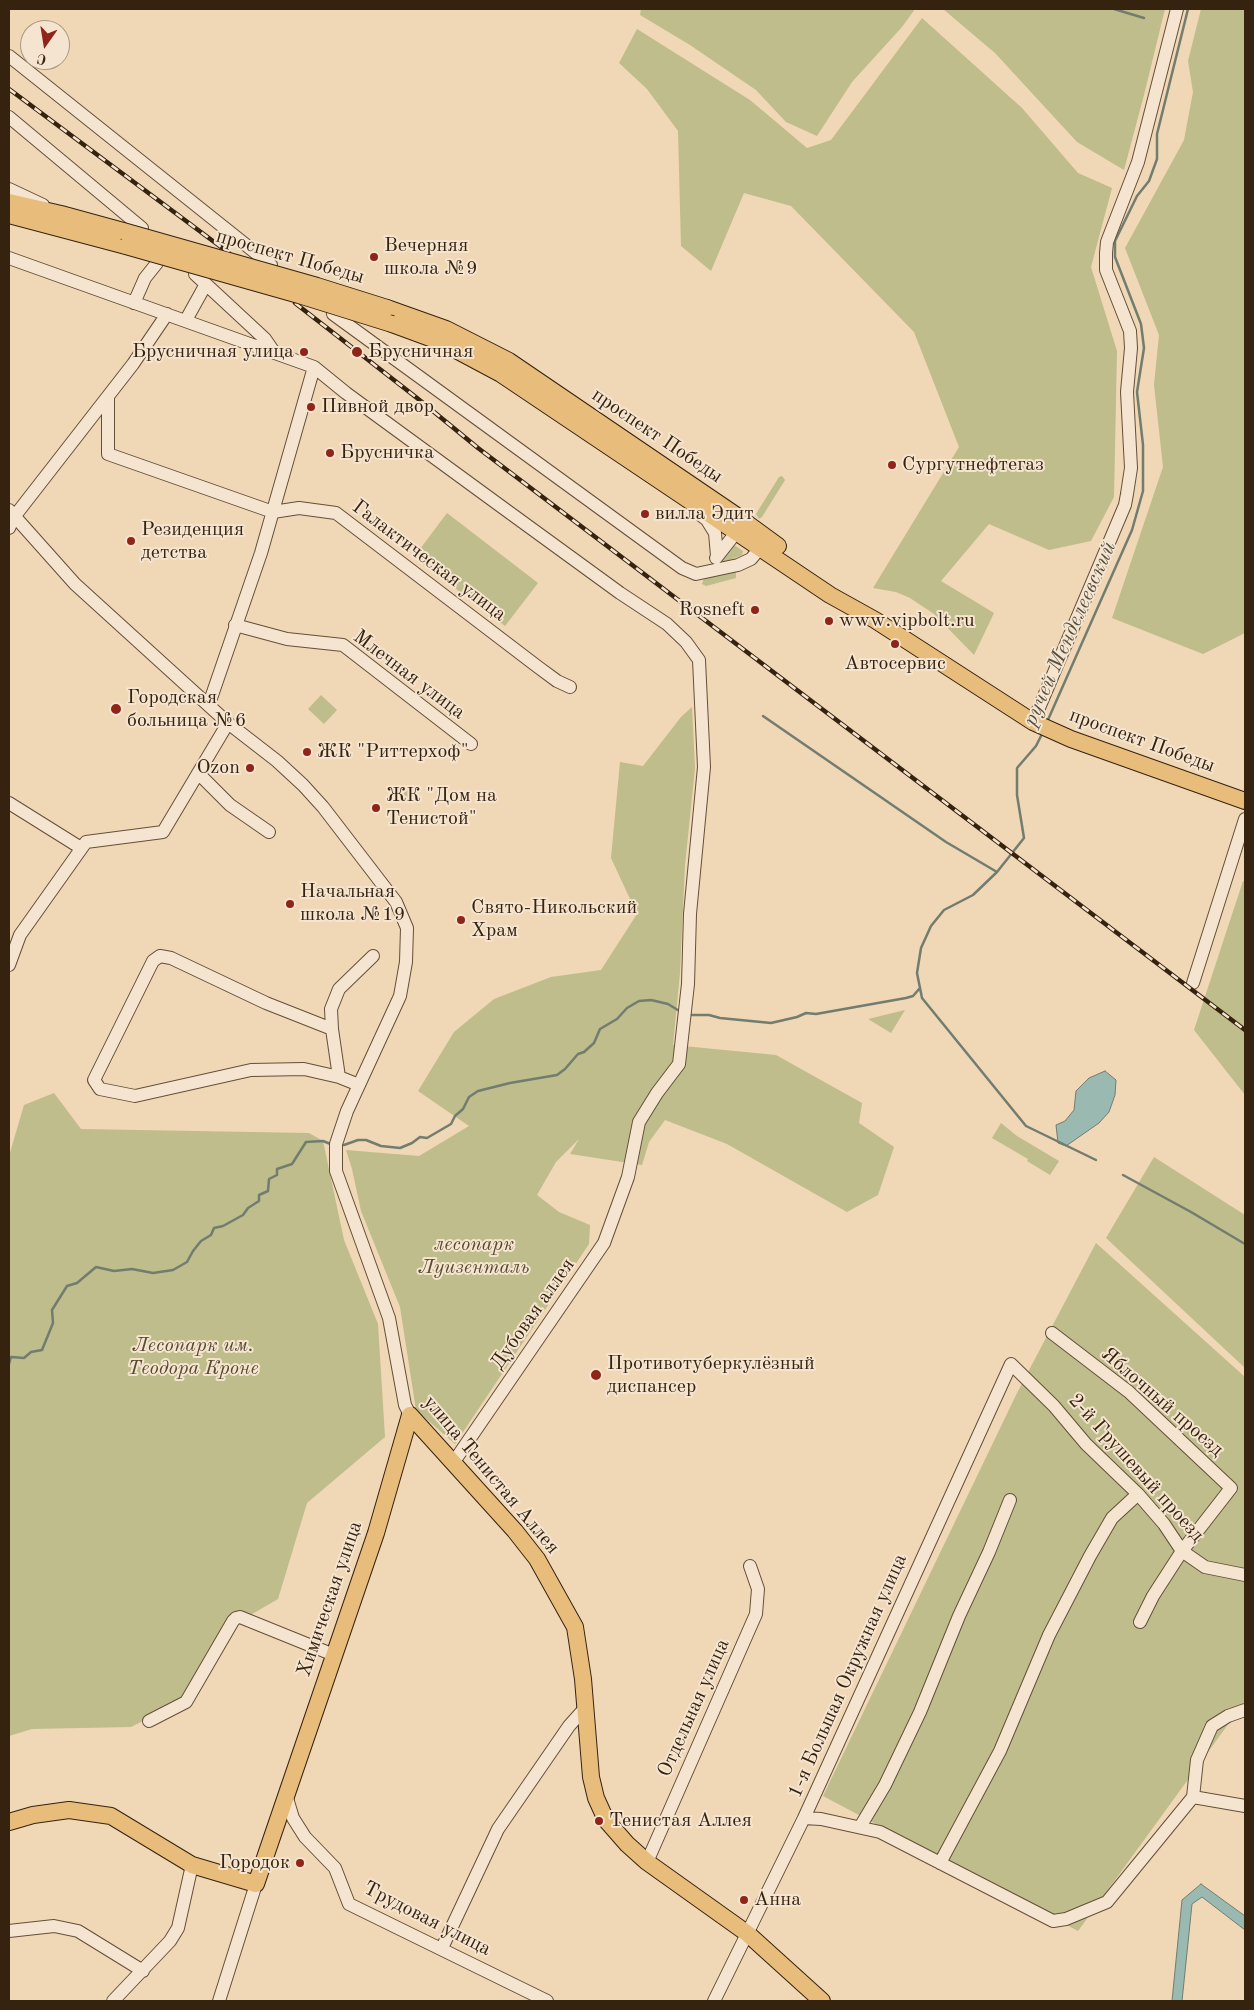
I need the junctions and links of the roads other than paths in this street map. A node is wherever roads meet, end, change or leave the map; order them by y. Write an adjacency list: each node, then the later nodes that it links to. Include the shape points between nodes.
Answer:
1 (1176, 9): 34 (street, via 1138,162 1107,242 1106,270 1130,330 1128,494)
2 (9, 56): 12 (street, проспект Победы)
3 (9, 117): 8 (street)
4 (9, 189): 6 (street)
5 (9, 202): 6 (main road, проспект Победы)
6 (60, 214): 9 (main road, проспект Победы)
7 (9, 215): 9 (main road, проспект Победы)
8 (142, 228)
9 (124, 239): 22 (main road, проспект Победы, bridge, via 440,342 501,374); 25 (main road, проспект Победы, bridge, via 317,286 446,329 474,342 509,361)
10 (9, 258): 15 (street)
11 (157, 263): 15 (street, via 145,278)
12 (271, 265)
13 (195, 274): 14 (street)
14 (206, 284): 18 (street); 19 (street, via 265,339)
15 (134, 303): 16 (street)
16 (167, 314): 18 (street); 21 (street)
17 (333, 314): 28 (street, via 682,568 696,574)
18 (186, 320): 19 (street)
19 (274, 352): 20 (street)
20 (314, 367): 23 (street); 51 (street, Дубовая аллея, via 521,521 667,624 699,660 704,767 679,1064 639,1122 628,1177 604,1243)
21 (108, 397): 23 (street, Галактическая улица, via 108,454); 24 (street)
22 (691, 500): 25 (main road, проспект Победы); 27 (street, via 716,533)
23 (273, 512): 30 (street); 31 (street, Галактическая улица, via 299,508 336,513 544,672)
24 (10, 518): 32 (street, улица Тенистая Аллея, via 75,584)
25 (741, 527): 26 (main road, проспект Победы); 27 (street); 29 (main road, проспект Победы, via 862,607)
26 (761, 547): 28 (street, via 751,559); 29 (main road, проспект Победы, via 830,595)
27 (717, 556): 28 (street)
28 (706, 573)
29 (875, 620): 34 (main road, проспект Победы)
30 (235, 625): 32 (street); 35 (street, Млечная улица, via 287,640 343,645)
31 (570, 687)
32 (209, 704): 33 (street, улица Тенистая Аллея)
33 (228, 722): 36 (street); 47 (street, улица Тенистая Аллея, via 277,761 323,807 396,902 407,928 400,996)
34 (1033, 722): 37 (main road, проспект Победы)
35 (471, 744)
36 (198, 773): 40 (street, via 230,806); 41 (street, via 163,832 86,842)
37 (1245, 801)
38 (9, 803): 41 (street)
39 (1245, 819): 44 (street)
40 (269, 832)
41 (81, 848): 43 (street, via 20,936)
42 (373, 956): 45 (street, via 339,989 332,1010)
43 (9, 964)
44 (1192, 983)
45 (332, 1029): 46 (street); 46 (street, via 160,956 153,961 94,1080 100,1089 135,1096 251,1070 304,1069)
46 (339, 1076): 47 (street)
47 (359, 1085): 50 (street, улица Тенистая Аллея, via 336,1144 336,1171 389,1318 404,1405)
48 (1052, 1333): 54 (street, Яблочный проезд, via 1129,1392 1231,1488)
49 (1011, 1364): 52 (street, 2-й Грушевый проезд); 65 (street, 1-я Большая Окружная улица)
50 (410, 1415): 51 (main road, улица Тенистая Аллея); 58 (main road, Химическая улица, via 376,1533)
51 (453, 1463): 59 (main road, улица Тенистая Аллея, via 526,1545 561,1599 576,1627)
52 (1138, 1494): 54 (street, 2-й Грушевый проезд); 69 (street, via 1112,1518 1090,1556 1048,1635 1000,1752)
53 (1010, 1500): 67 (street, via 920,1712 885,1785)
54 (1182, 1551): 56 (street, 2-й Грушевый проезд, via 1205,1567); 57 (street)
55 (750, 1566): 68 (street, Отдельная улица, via 758,1589 756,1614)
56 (1245, 1575)
57 (1140, 1622)
58 (334, 1654): 61 (street, via 236,1618 186,1702); 62 (main road, Химическая улица)
59 (586, 1707): 68 (main road, улица Тенистая Аллея, via 591,1778 596,1798 606,1820); 74 (street, via 569,1726 498,1829)
60 (1245, 1710): 63 (street, via 1212,1726 1197,1760)
61 (149, 1721)
62 (286, 1794): 71 (main road, Химическая улица); 74 (street, Трудовая улица, via 293,1818 305,1837 335,1868 349,1904)
63 (1193, 1798): 64 (street); 69 (street, via 1107,1902 1066,1919 1053,1921)
64 (1245, 1806)
65 (804, 1818): 67 (street); 73 (street, 1-я Большая Окружная улица)
66 (9, 1822): 70 (main road, via 69,1810 111,1816)
67 (860, 1827): 69 (street, via 880,1832)
68 (646, 1862): 73 (main road, улица Тенистая Аллея)
69 (940, 1863)
70 (192, 1866): 71 (main road); 75 (street, via 178,1928)
71 (256, 1884): 77 (street)
72 (9, 1932): 75 (street, via 54,1926 78,1931)
73 (748, 1934): 79 (street, 1-я Большая Окружная улица); 80 (main road, улица Тенистая Аллея)
74 (442, 1948): 78 (street, Трудовая улица)
75 (143, 1970): 76 (street)
76 (113, 2001)
77 (219, 2001)
78 (547, 2001)
79 (714, 2001)
80 (822, 2001)

